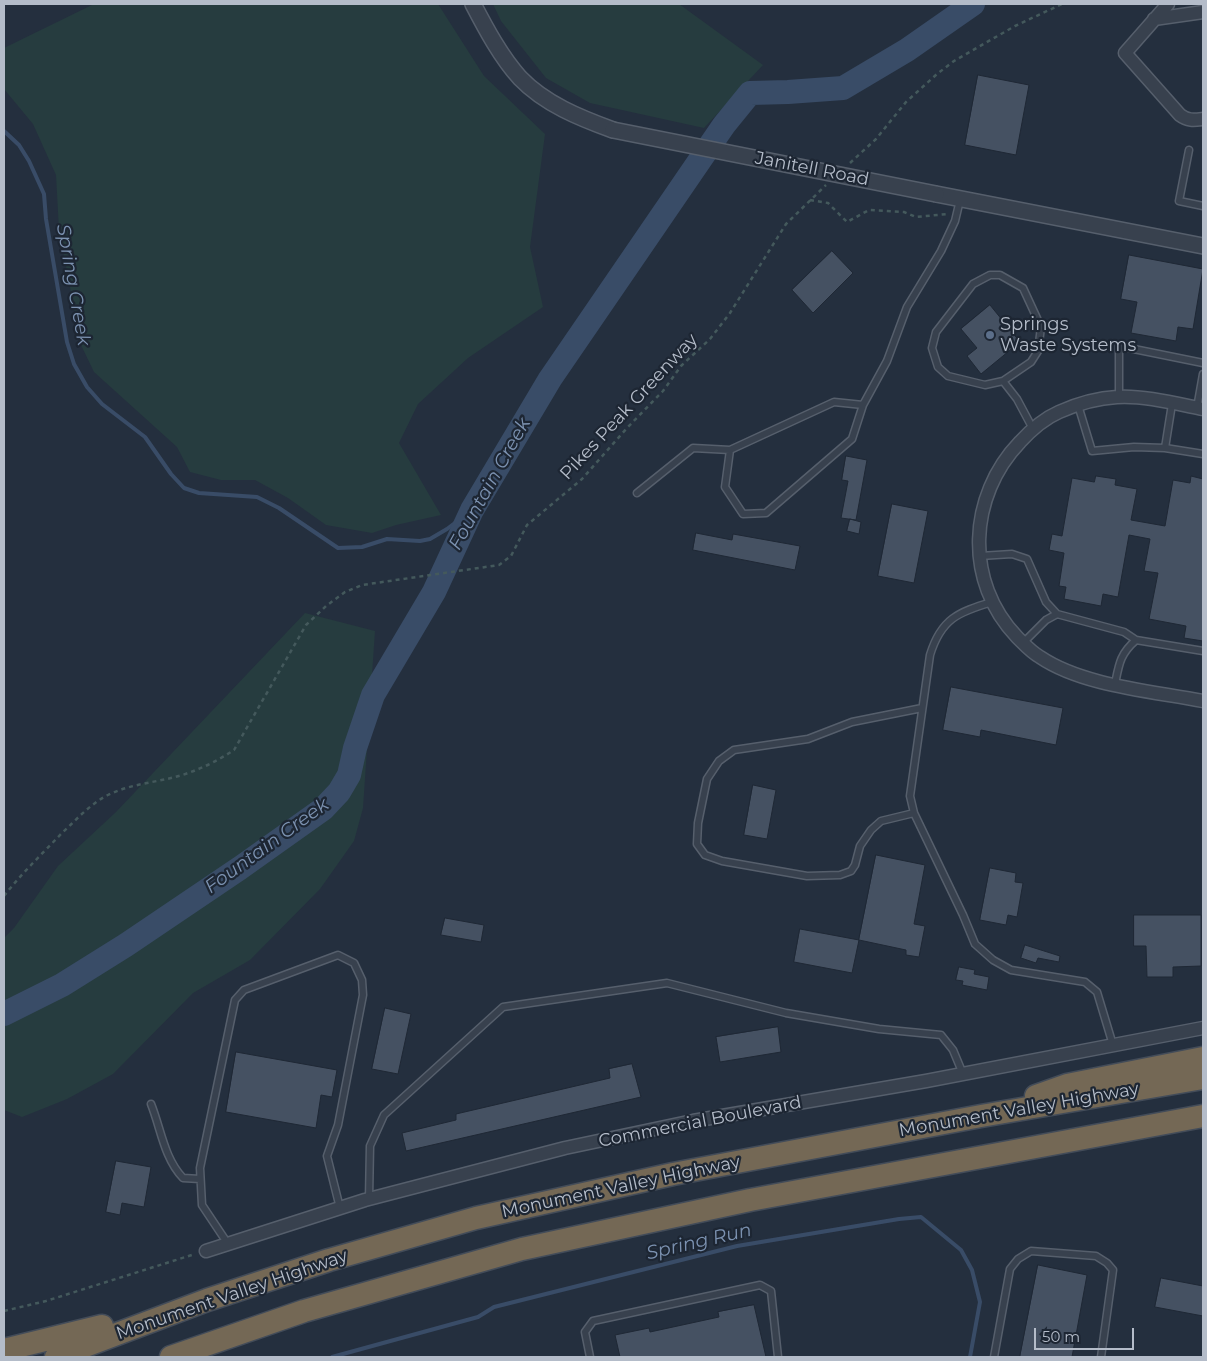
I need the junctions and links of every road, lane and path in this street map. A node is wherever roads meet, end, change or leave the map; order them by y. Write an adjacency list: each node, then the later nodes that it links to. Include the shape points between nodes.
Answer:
1 (473, 4): 11 (street, Janitell Road, bridge, via 493,40 521,79 572,114 613,130 936,194)
2 (1062, 4): 8 (path, via 1015,26 937,74 906,102 876,139)
3 (1168, 4): 5 (street)
4 (1203, 12): 5 (street)
5 (1154, 19): 6 (street, via 1125,53 1180,115 1186,119)
6 (1203, 119)
7 (1189, 150): 12 (lane, via 1179,201)
8 (846, 167)
9 (832, 180): 10 (path, Pikes Peak Greenway)
10 (810, 200): 11 (path, via 828,203 847,222 869,210 904,212 916,217); 37 (path, Pikes Peak Greenway, via 786,224 735,306 710,338 681,366 663,391 582,478 526,526 511,556 499,565 362,585 345,592 306,625 234,750 223,758 172,778 128,787 102,799 66,829)
11 (958, 206): 13 (street, Janitell Road); 19 (lane, via 956,221 907,306 887,361)
12 (1203, 206)
13 (1203, 246)
14 (1203, 363): 17 (lane, via 1119,346)
15 (1203, 374): 21 (lane)
16 (1003, 381): 16 (lane, via 1031,362 1038,351 1041,327 1023,288 1000,275 990,275 973,284 936,332 932,348 938,367 948,376 985,385); 22 (lane)
17 (1119, 396): 18 (street); 20 (street)
18 (1172, 404): 21 (street); 23 (lane)
19 (863, 405): 24 (lane, via 834,402); 24 (lane, via 852,439 766,513 744,514 724,487)
20 (1078, 405): 22 (street, via 1057,412); 23 (lane, via 1092,451)
21 (1200, 408)
22 (1034, 429): 27 (street, via 1009,453 990,485 981,518)
23 (1165, 448): 25 (lane)
24 (730, 450): 26 (lane, via 693,448)
25 (1203, 454)
26 (637, 493)
27 (980, 556): 28 (street, via 984,582); 29 (lane, via 1012,554 1027,559 1046,602)
28 (992, 602): 31 (street); 35 (lane, via 949,620 935,638)
29 (1057, 614): 30 (lane, via 1124,632); 31 (lane, via 1046,620)
30 (1136, 640): 32 (lane); 33 (lane, via 1125,650)
31 (1023, 643): 33 (street, via 1053,665 1080,676)
32 (1203, 651)
33 (1115, 684): 34 (street)
34 (1203, 701)
35 (922, 708): 36 (lane, via 910,796); 36 (lane, via 852,722 808,738 734,750 719,761 706,779 698,823 698,844 705,855 722,862 807,876 840,875 851,871 855,865 860,846 870,830 882,821)
36 (914, 813): 39 (lane, via 975,944 1011,970 1085,982 1097,992 1102,1003)
37 (4, 896)
38 (1203, 1028): 39 (street, Commercial Boulevard)
39 (1113, 1045): 41 (street, Commercial Boulevard)
40 (1203, 1058): 44 (highway, via 1067,1085)
41 (963, 1074): 47 (street, Commercial Boulevard, via 565,1148); 47 (lane, via 953,1050 941,1035 879,1029 786,1013 667,983 503,1006 384,1115 370,1146)
42 (1203, 1078): 44 (highway, Monument Valley Highway)
43 (151, 1104): 46 (lane, via 176,1171 183,1178)
44 (981, 1116): 51 (highway, Monument Valley Highway, via 673,1174 486,1216 329,1260)
45 (1200, 1118): 55 (highway, via 750,1200 522,1249 304,1311)
46 (200, 1179): 48 (lane, via 235,1000 244,990 338,955 354,963 362,980 363,995 338,1125 327,1156); 49 (lane, via 202,1205)
47 (369, 1199): 48 (street, Commercial Boulevard)
48 (340, 1208): 49 (street, Commercial Boulevard)
49 (228, 1244): 50 (street, Commercial Boulevard)
50 (206, 1251): 52 (path, via 46,1302)
51 (207, 1300): 53 (highway); 54 (highway, Monument Valley Highway)
52 (4, 1311)
53 (4, 1350)
54 (56, 1357)
55 (171, 1357)
56 (590, 1357): 57 (lane, via 585,1332 594,1321 760,1285 771,1291)
57 (778, 1357)
58 (994, 1357): 59 (lane, via 1010,1269 1018,1259 1032,1251 1096,1256 1112,1270)
59 (1101, 1357)

